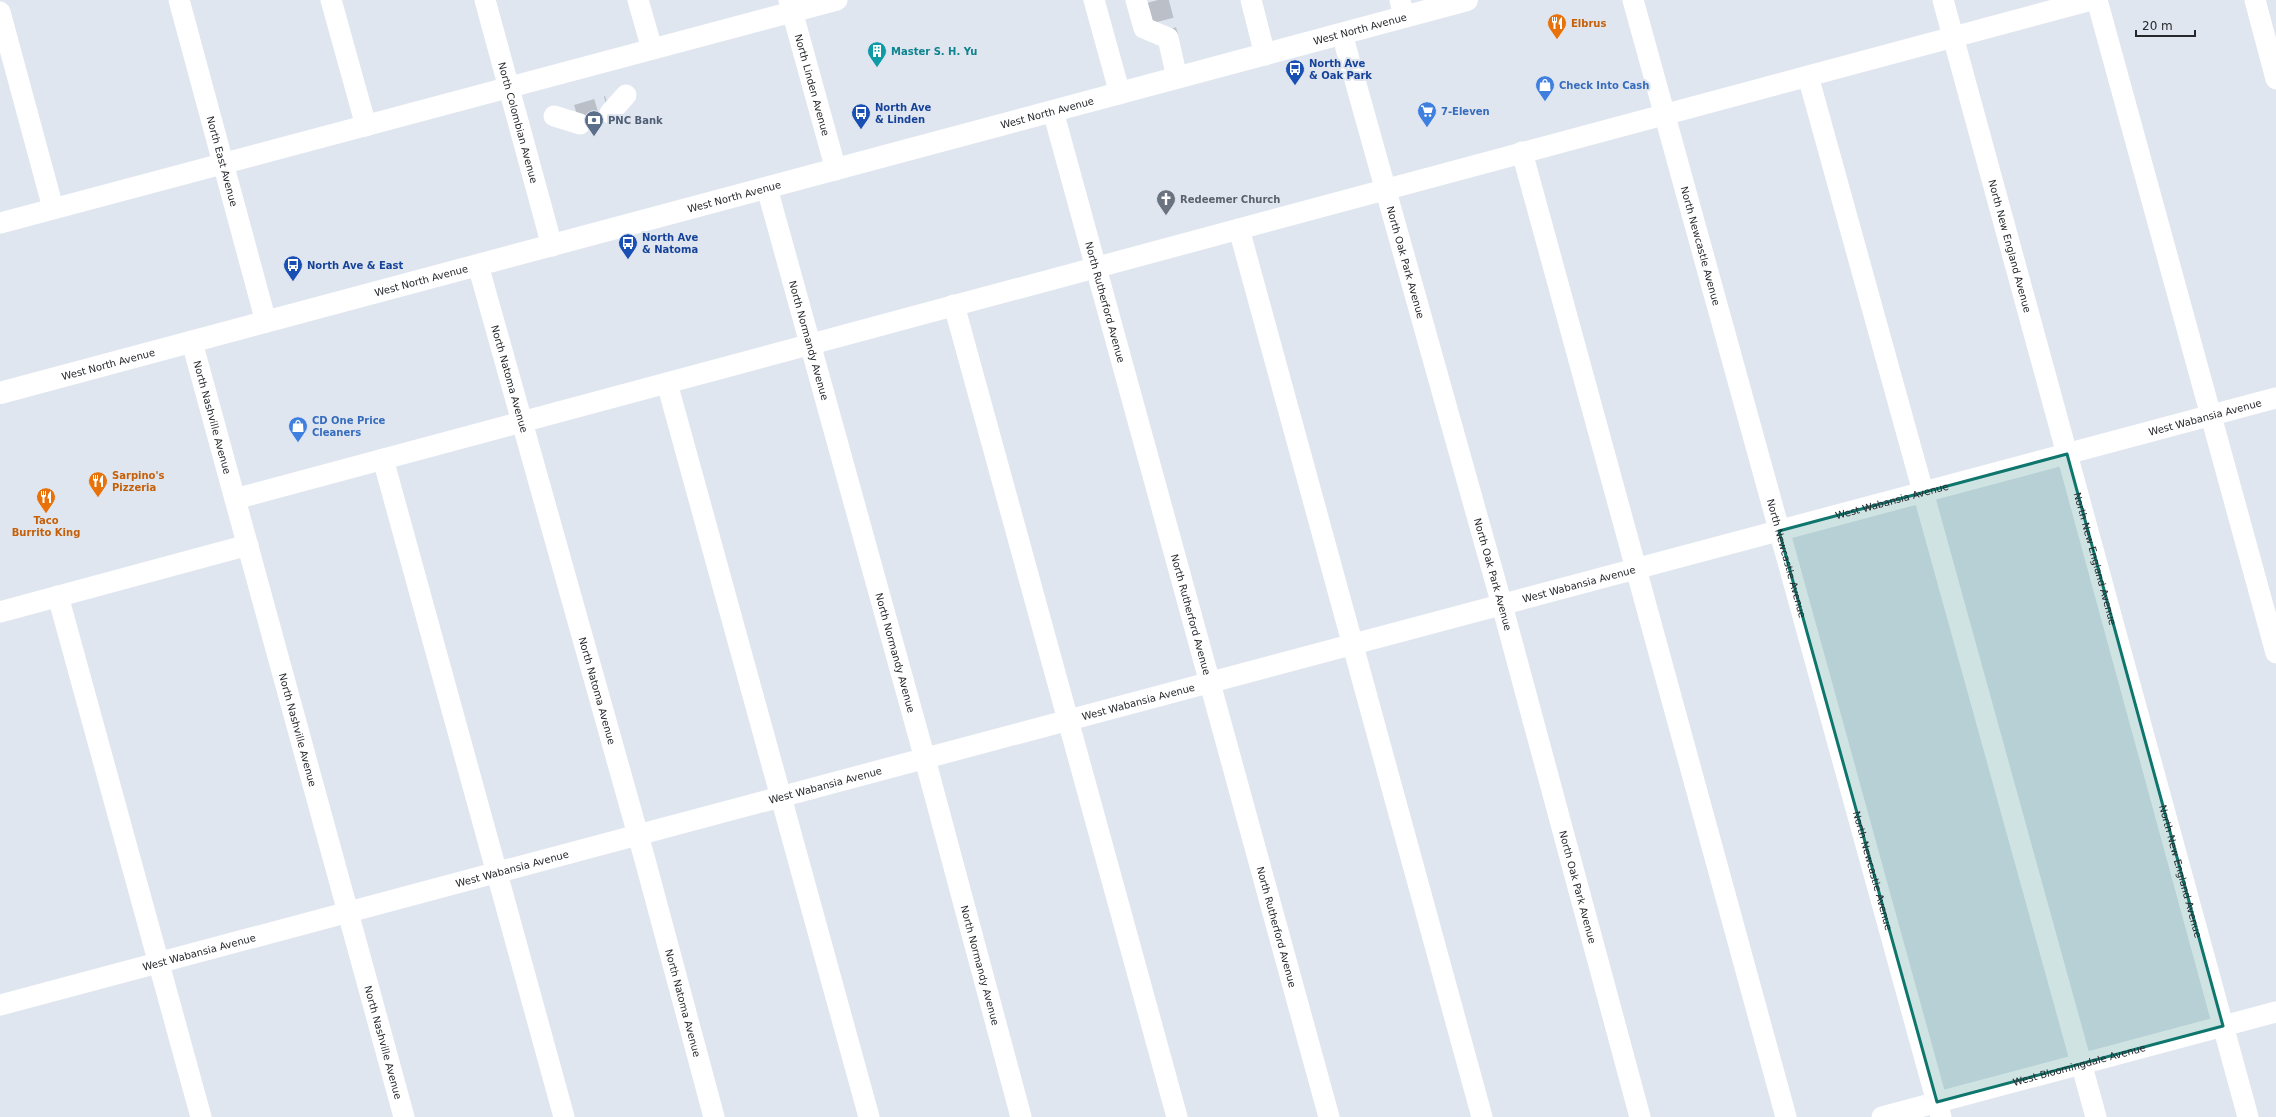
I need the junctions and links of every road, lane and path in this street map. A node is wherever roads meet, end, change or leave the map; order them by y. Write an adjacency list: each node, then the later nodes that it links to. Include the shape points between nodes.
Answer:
1 (178, 0): 33 (street, North East Avenue)
2 (331, 0): 31 (street)
3 (485, 0): 25 (street, North Colombian Avenue)
4 (638, 0): 20 (street)
5 (837, 0): 15 (street)
6 (1094, 0): 26 (street)
7 (1136, 0): 23 (street, via 1144,28 1168,38)
8 (1251, 0): 21 (street)
9 (1467, 0): 16 (main road, West North Avenue)
10 (1633, 0): 28 (street, North Newcastle Avenue)
11 (1943, 0): 19 (street, North New England Avenue)
12 (2097, 0): 50 (street)
13 (2255, 0): 24 (street)
14 (2080, 1): 19 (street)
15 (790, 6): 20 (street); 34 (street, North Linden Avenue)
16 (1402, 8): 18 (main road, West North Avenue)
17 (0, 12): 37 (street)
18 (1342, 34): 21 (main road, West North Avenue); 36 (street, North Oak Park Avenue)
19 (1953, 37): 22 (street); 52 (street, North New England Avenue)
20 (652, 49): 25 (street)
21 (1265, 55): 23 (main road, West North Avenue)
22 (1808, 76): 28 (street); 54 (street)
23 (1177, 78): 26 (main road, West North Avenue)
24 (2276, 79)
25 (509, 88): 31 (street); 40 (street, North Colombian Avenue)
26 (1120, 94): 27 (main road, West North Avenue)
27 (1053, 111): 34 (main road, West North Avenue); 42 (street, North Rutherford Avenue)
28 (1664, 114): 32 (street); 56 (street, North Newcastle Avenue)
29 (554, 116): 30 (street)
30 (578, 116)
31 (366, 126): 33 (street)
32 (1522, 152): 36 (street); 58 (street)
33 (223, 164): 37 (street); 44 (street, North East Avenue)
34 (836, 170): 35 (main road, West North Avenue)
35 (767, 188): 40 (main road, West North Avenue); 46 (street, North Normandy Avenue)
36 (1385, 189): 39 (street); 60 (street, North Oak Park Avenue)
37 (53, 208): 38 (street)
38 (0, 223)
39 (1239, 228): 42 (street); 62 (street)
40 (552, 246): 41 (main road, West North Avenue)
41 (478, 266): 44 (main road, West North Avenue); 51 (street, North Natoma Avenue)
42 (1096, 267): 43 (street); 64 (street, North Rutherford Avenue)
43 (954, 305): 46 (street); 65 (street)
44 (266, 322): 45 (main road, West North Avenue)
45 (192, 342): 48 (main road, West North Avenue); 55 (street, North Nashville Avenue)
46 (810, 344): 47 (street); 66 (street, North Normandy Avenue)
47 (666, 383): 51 (street); 67 (street)
48 (0, 393)
49 (2276, 398): 50 (street, West Wabansia Avenue)
50 (2211, 416): 52 (street, West Wabansia Avenue); 63 (street)
51 (522, 422): 53 (street); 68 (street, North Natoma Avenue)
52 (2067, 454): 54 (street, West Wabansia Avenue); 74 (street, North New England Avenue)
53 (383, 459): 55 (street); 69 (street)
54 (1924, 492): 56 (street, West Wabansia Avenue); 75 (street)
55 (235, 499): 57 (street, North Nashville Avenue)
56 (1779, 531): 58 (street, West Wabansia Avenue); 76 (street, North Newcastle Avenue)
57 (248, 545): 59 (street); 70 (street, North Nashville Avenue)
58 (1637, 569): 60 (street, West Wabansia Avenue); 87 (street)
59 (58, 596): 61 (street); 71 (street)
60 (1502, 605): 62 (street, West Wabansia Avenue); 86 (street, North Oak Park Avenue)
61 (0, 612)
62 (1353, 644): 64 (street, West Wabansia Avenue); 85 (street)
63 (2276, 653)
64 (1211, 682): 65 (street, West Wabansia Avenue); 84 (street, North Rutherford Avenue)
65 (1068, 720): 66 (street, West Wabansia Avenue); 83 (street)
66 (925, 759): 67 (street, West Wabansia Avenue); 82 (street, North Normandy Avenue)
67 (780, 797): 68 (street, West Wabansia Avenue); 81 (street)
68 (638, 835): 69 (street, West Wabansia Avenue); 80 (street, North Natoma Avenue)
69 (497, 873): 70 (street, West Wabansia Avenue); 79 (street)
70 (348, 913): 71 (street, West Wabansia Avenue); 78 (street, North Nashville Avenue)
71 (159, 963): 72 (street, West Wabansia Avenue); 77 (street)
72 (0, 1005)
73 (2276, 1012): 74 (street, West Bloomingdale Avenue)
74 (2223, 1026): 75 (street, West Bloomingdale Avenue); 90 (street, North New England Avenue)
75 (2081, 1064): 76 (street, West Bloomingdale Avenue); 89 (street)
76 (1939, 1110): 88 (street, West Bloomingdale Avenue)
77 (201, 1117)
78 (404, 1117)
79 (564, 1117)
80 (714, 1117)
81 (868, 1117)
82 (1021, 1117)
83 (1177, 1117)
84 (1329, 1117)
85 (1482, 1117)
86 (1640, 1117)
87 (1786, 1117)
88 (1882, 1117)
89 (2096, 1117)
90 (2248, 1117)

